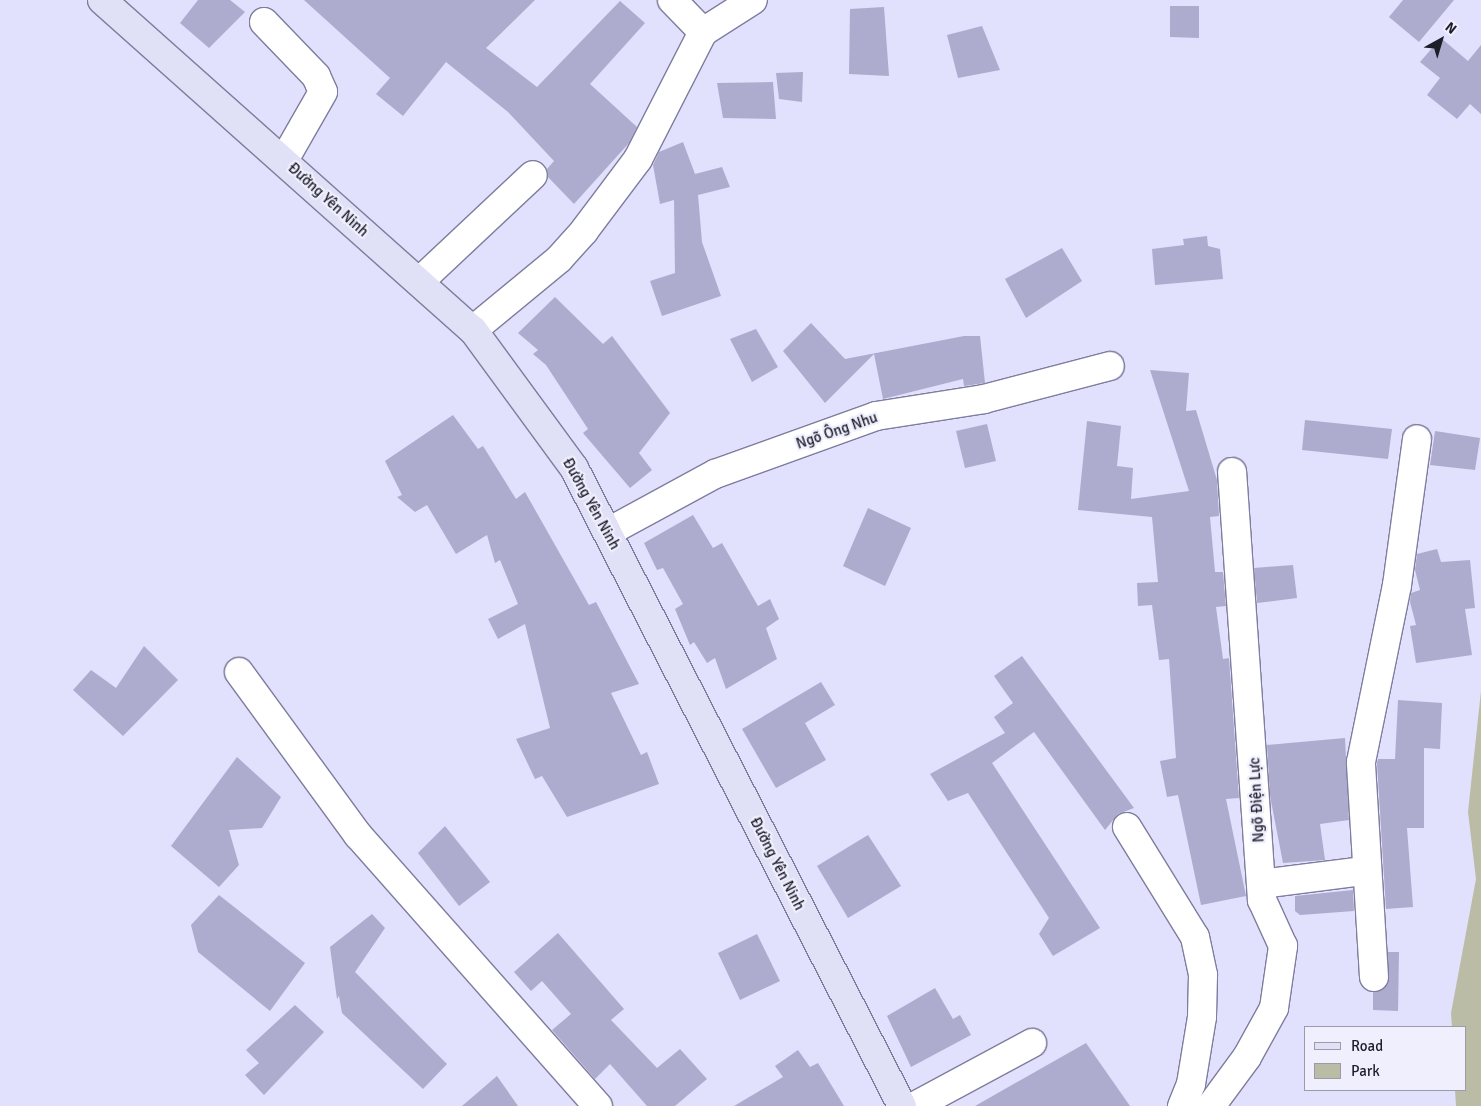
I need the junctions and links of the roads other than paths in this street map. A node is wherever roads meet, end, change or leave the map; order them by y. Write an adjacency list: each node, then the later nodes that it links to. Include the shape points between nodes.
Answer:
1 (102, 0): 6 (main road, Đường Yên Ninh)
2 (672, 0): 5 (street)
3 (754, 0): 5 (street)
4 (264, 22): 6 (street, via 316,76 323,92)
5 (703, 32): 9 (street, via 642,151 610,201 558,259)
6 (284, 160): 8 (main road, Đường Yên Ninh)
7 (532, 175): 8 (street)
8 (419, 282): 9 (main road, Đường Yên Ninh)
9 (473, 330): 13 (main road, Đường Yên Ninh, via 574,468)
10 (1110, 366): 13 (street, Ngõ Ông Nhu, via 984,400 876,416 715,474)
11 (1417, 439): 16 (street, via 1397,584 1361,762)
12 (1232, 472): 17 (street, Ngõ Điện Lực)
13 (608, 532): 21 (main road, Đường Yên Ninh)
14 (239, 672): 20 (street, via 358,834)
15 (1127, 826): 23 (street, via 1197,946 1202,1017 1192,1084)
16 (1364, 871): 17 (street); 18 (street)
17 (1261, 884): 24 (street, Ngõ Điện Lực, via 1262,900 1283,946 1274,1008 1247,1057)
18 (1374, 977)
19 (1032, 1043): 22 (street)
20 (598, 1106)
21 (902, 1106)
22 (915, 1106)
23 (1182, 1106)
24 (1211, 1106)

